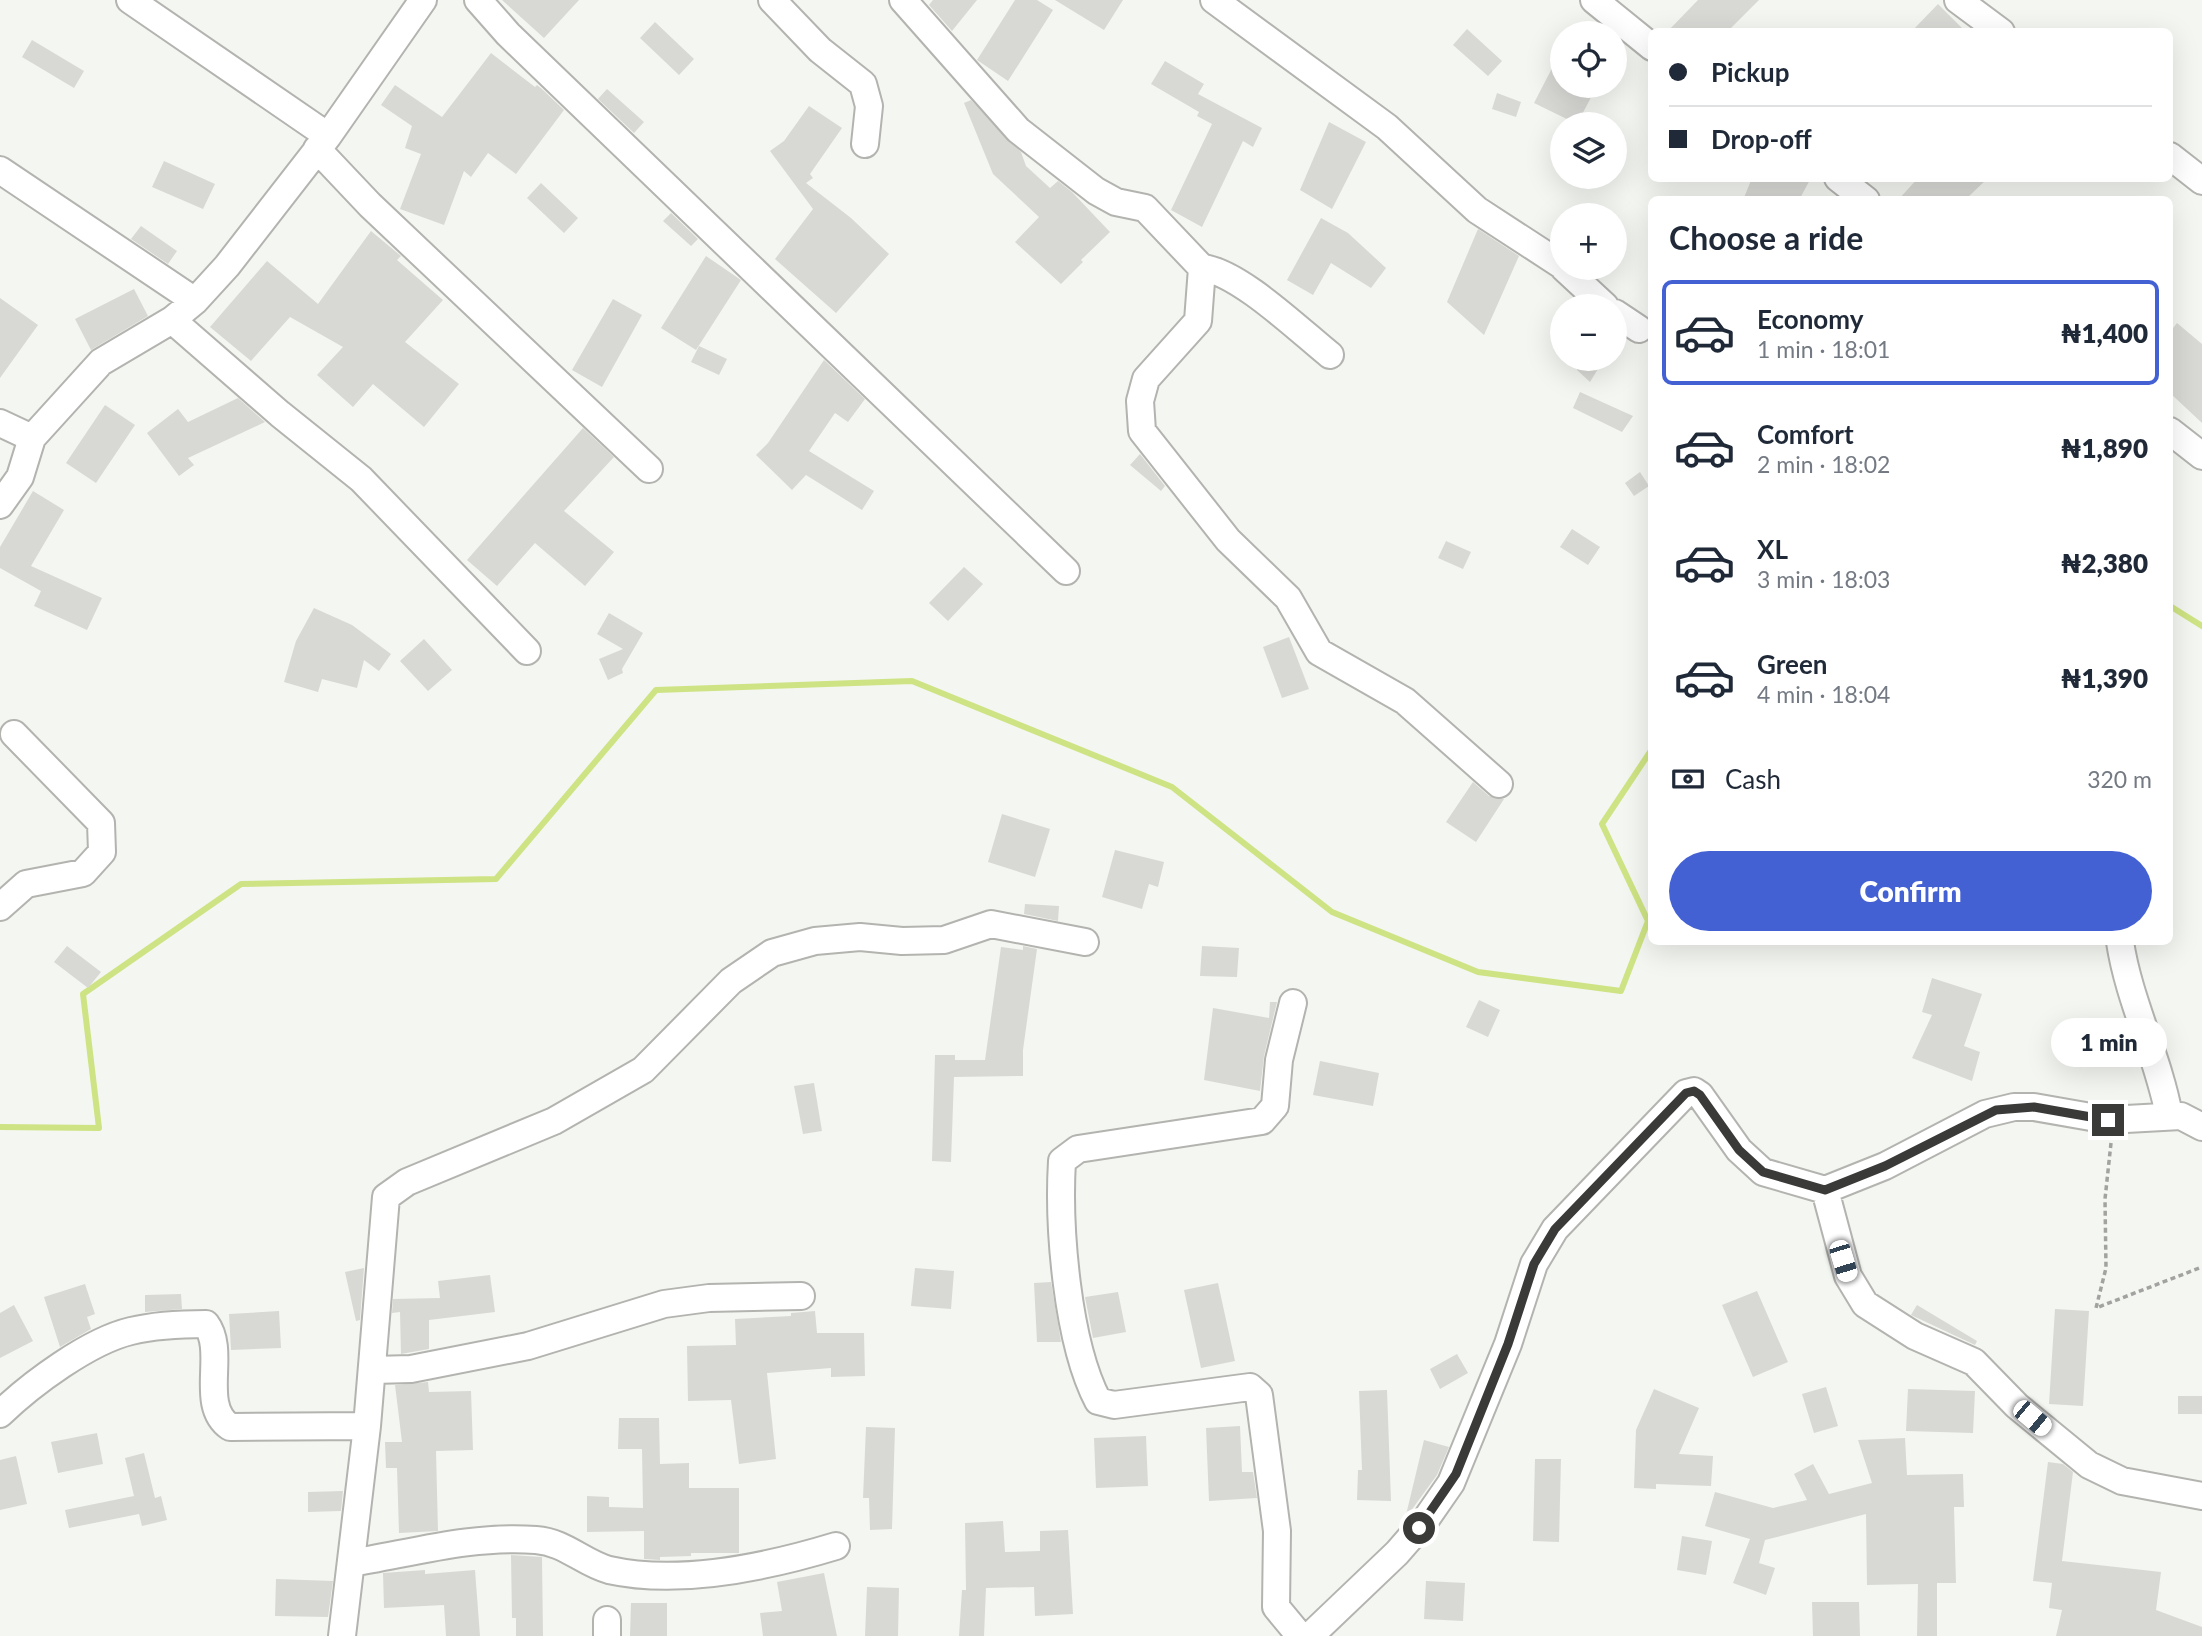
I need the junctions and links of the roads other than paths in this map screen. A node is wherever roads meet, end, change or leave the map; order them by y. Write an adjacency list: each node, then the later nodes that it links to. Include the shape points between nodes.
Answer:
1 (130, 0): 11 (street)
2 (423, 0): 11 (street)
3 (478, 0): 33 (street)
4 (772, 0): 12 (street, via 820,50 863,84 869,106)
5 (903, 0): 19 (street, via 1018,130 1096,191 1116,202 1145,208)
6 (1594, 0): 10 (street)
7 (1958, 0): 9 (street)
8 (1228, 4): 18 (street, via 1387,127 1478,210)
9 (1996, 28)
10 (1648, 44)
11 (322, 142): 22 (street, via 227,267); 31 (street, via 370,205)
12 (865, 144)
13 (2173, 158): 15 (street)
14 (0, 170): 22 (street)
15 (2202, 181)
16 (1843, 182): 17 (street)
17 (1861, 196)
18 (1550, 258)
19 (1202, 268): 26 (street, via 1217,270 1245,288); 36 (street, via 1198,321 1146,379 1140,401 1142,431 1228,540 1288,598 1319,652 1405,701)
20 (1578, 280): 21 (street)
21 (1592, 294)
22 (195, 301): 23 (street)
23 (172, 320): 29 (street, via 101,362); 34 (street, via 361,479)
24 (1627, 322): 25 (street)
25 (1639, 330)
26 (1330, 355)
27 (0, 423): 29 (street)
28 (2173, 433): 30 (street)
29 (32, 439): 32 (street, via 19,477)
30 (2202, 456)
31 (649, 469)
32 (0, 505)
33 (1066, 571)
34 (527, 651)
35 (14, 734): 37 (street, via 101,823 102,852 83,873 26,884)
36 (1499, 783)
37 (0, 907)
38 (1085, 942): 45 (street, via 991,924 944,940 860,937 816,941 772,953 731,981 643,1070 554,1121 407,1182 386,1197)
39 (2121, 945): 41 (street)
40 (1293, 1003): 52 (street, via 1279,1060 1275,1106 1262,1121 1078,1149 1062,1161 1061,1182 1077,1338 1098,1401 1114,1405 1250,1387 1259,1395 1277,1531 1276,1606)
41 (2169, 1115): 42 (street); 43 (street, via 2115,1120 2034,1107 1996,1110 1885,1166)
42 (2202, 1127)
43 (1825, 1190): 48 (street, via 1848,1276 1865,1304 1915,1336 1974,1362 2017,1406 2089,1465 2122,1481); 53 (street, via 1763,1172 1739,1150 1700,1095 1690,1091 1678,1099 1555,1229 1534,1264 1456,1474 1424,1522)
44 (801, 1296): 45 (street, via 664,1304 528,1346 411,1369)
45 (373, 1370): 47 (street)
46 (0, 1414): 47 (street, via 28,1387 66,1362 127,1331 163,1324 206,1324 212,1339 216,1410 230,1427)
47 (367, 1426): 50 (street)
48 (2202, 1496)
49 (836, 1546): 50 (street, via 746,1570 693,1574 609,1570 563,1546 511,1539 451,1544)
50 (351, 1563): 51 (street)
51 (342, 1636)
52 (1300, 1636)
53 (1310, 1636)

